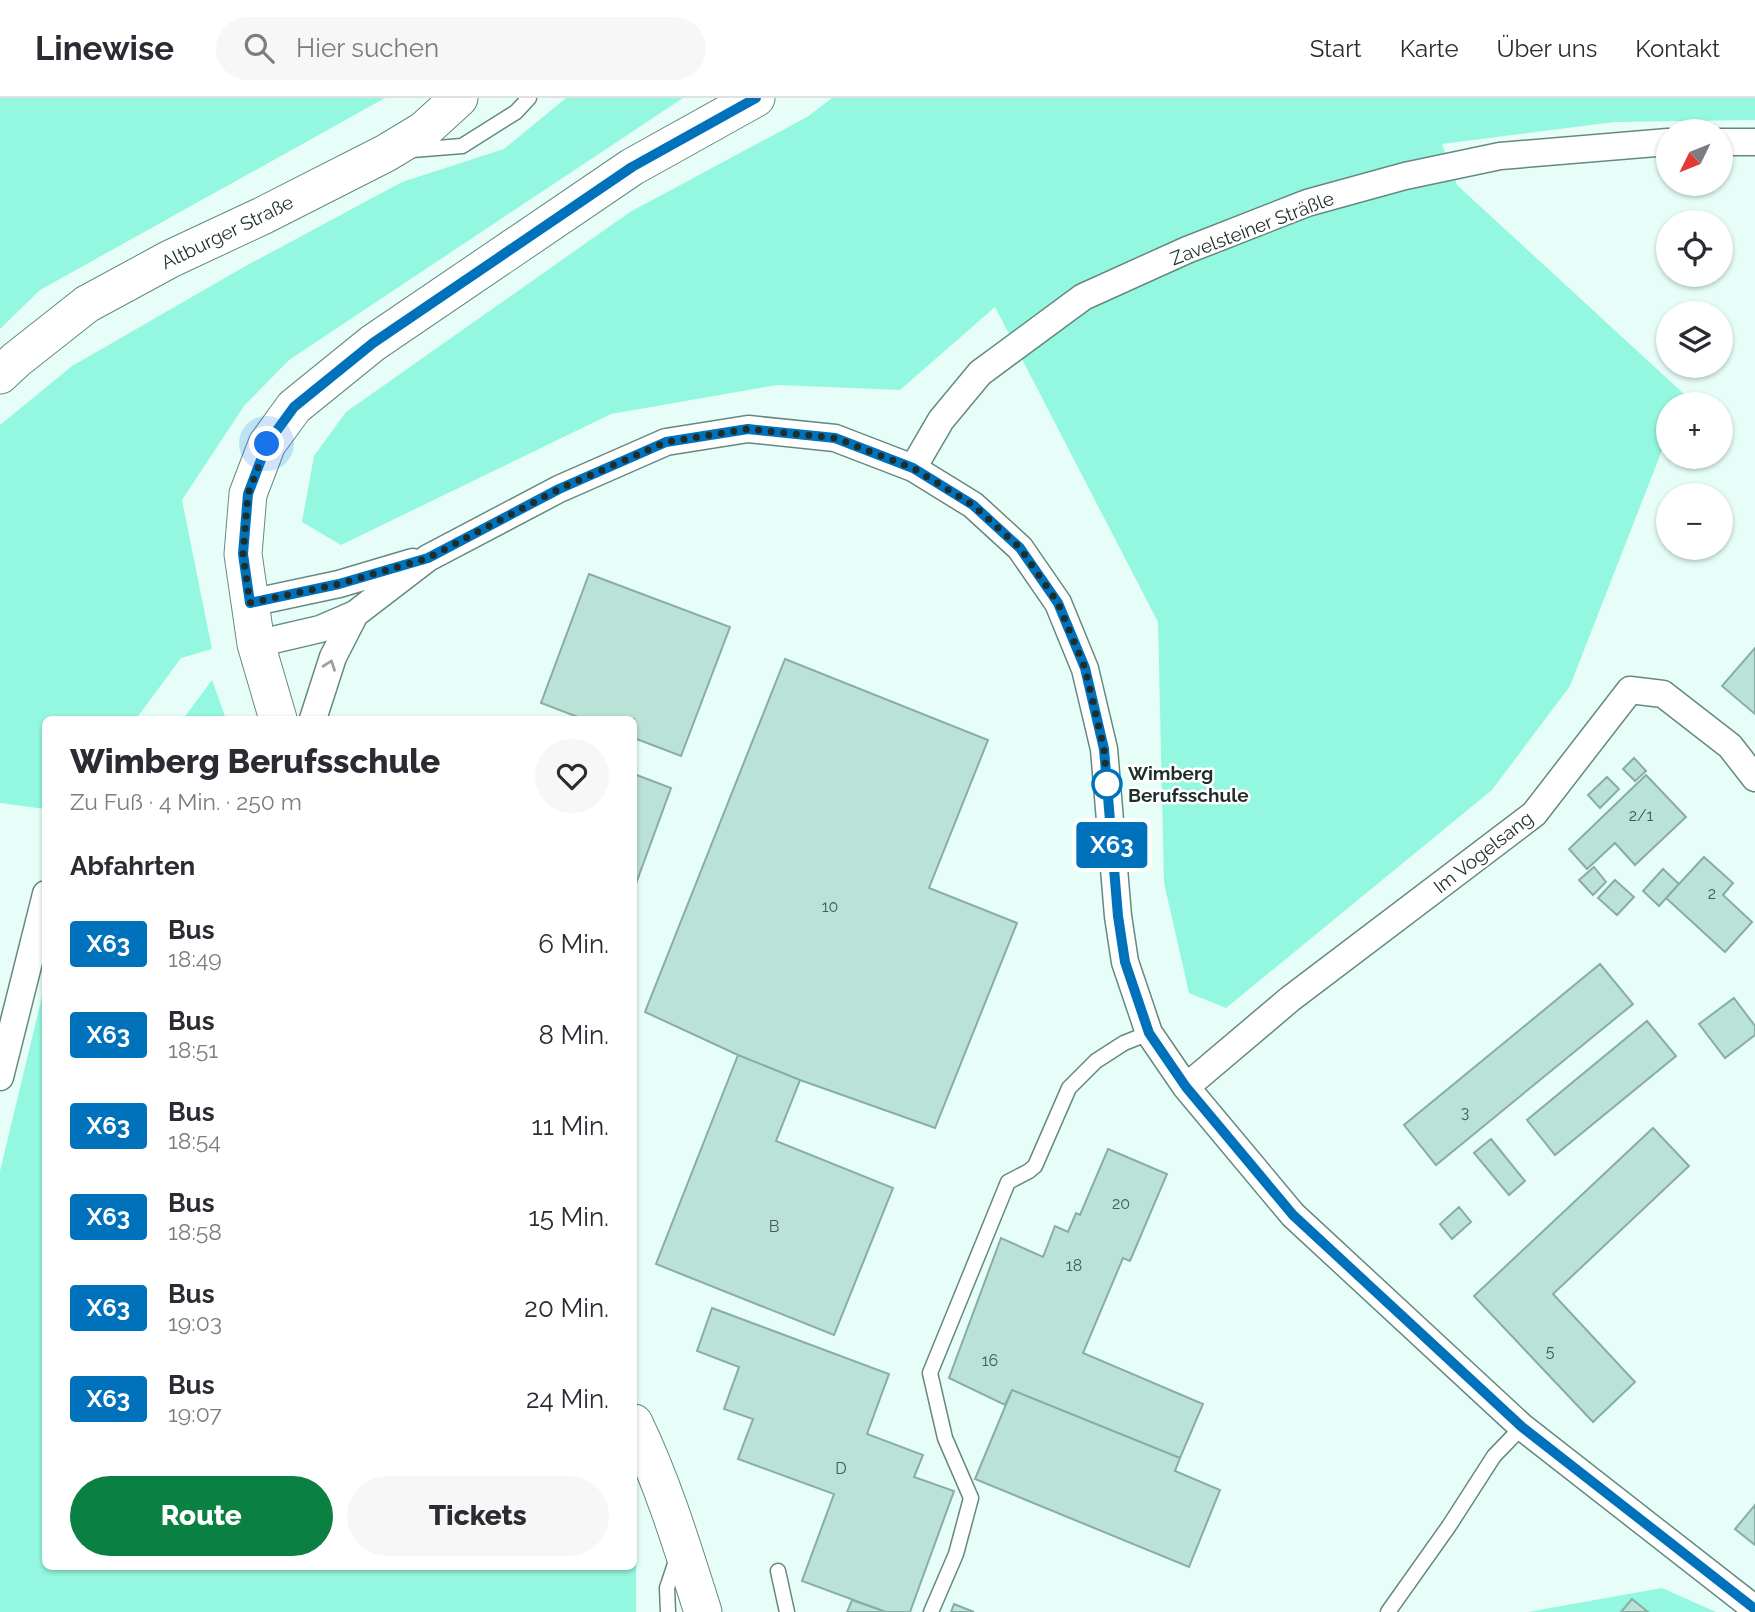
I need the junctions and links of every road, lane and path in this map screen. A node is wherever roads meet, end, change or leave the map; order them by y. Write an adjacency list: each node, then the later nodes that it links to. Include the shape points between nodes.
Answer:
1 (459, 98): 7 (street, Altburger Straße, via 424,130)
2 (529, 98): 7 (lane, via 516,112 462,146)
3 (756, 98): 11 (street, via 632,167 373,343 294,407 267,444 248,494 243,554)
4 (1733, 142): 5 (street)
5 (1755, 142)
6 (1656, 143): 9 (street, Zavelsteiner Sträßle, via 1500,156 1405,176 1307,203 1187,250 1083,297 980,373 941,420)
7 (386, 153): 8 (street, Altburger Straße, via 170,258 87,304)
8 (0, 375)
9 (913, 468): 10 (street, via 835,438 748,429 666,442 559,489); 18 (street, via 973,505 1020,548 1058,603 1085,668 1104,749 1125,962)
10 (428, 558): 11 (street); 12 (street)
11 (250, 603): 13 (street)
12 (355, 614): 13 (street, via 320,629); 15 (street, one-way to 12, via 333,657)
13 (256, 644): 14 (street)
14 (277, 716)
15 (314, 716)
16 (1755, 778): 20 (street, Im Vogelsang, via 1730,746 1663,694 1630,690 1534,814 1290,999)
17 (42, 910): 19 (street)
18 (1149, 1033): 20 (street); 29 (lane, via 1096,1061 1069,1088 1035,1166 1009,1182 930,1373 945,1438 971,1499 956,1554)
19 (0, 1077)
20 (1186, 1087): 21 (street, via 1293,1215)
21 (1522, 1427): 25 (street); 30 (lane, via 1494,1456)
22 (637, 1430): 23 (street)
23 (681, 1544): 26 (lane, via 667,1588); 27 (street)
24 (778, 1571): 28 (lane)
25 (1755, 1609)
26 (668, 1612)
27 (703, 1612)
28 (787, 1612)
29 (931, 1612)
30 (1388, 1612)

